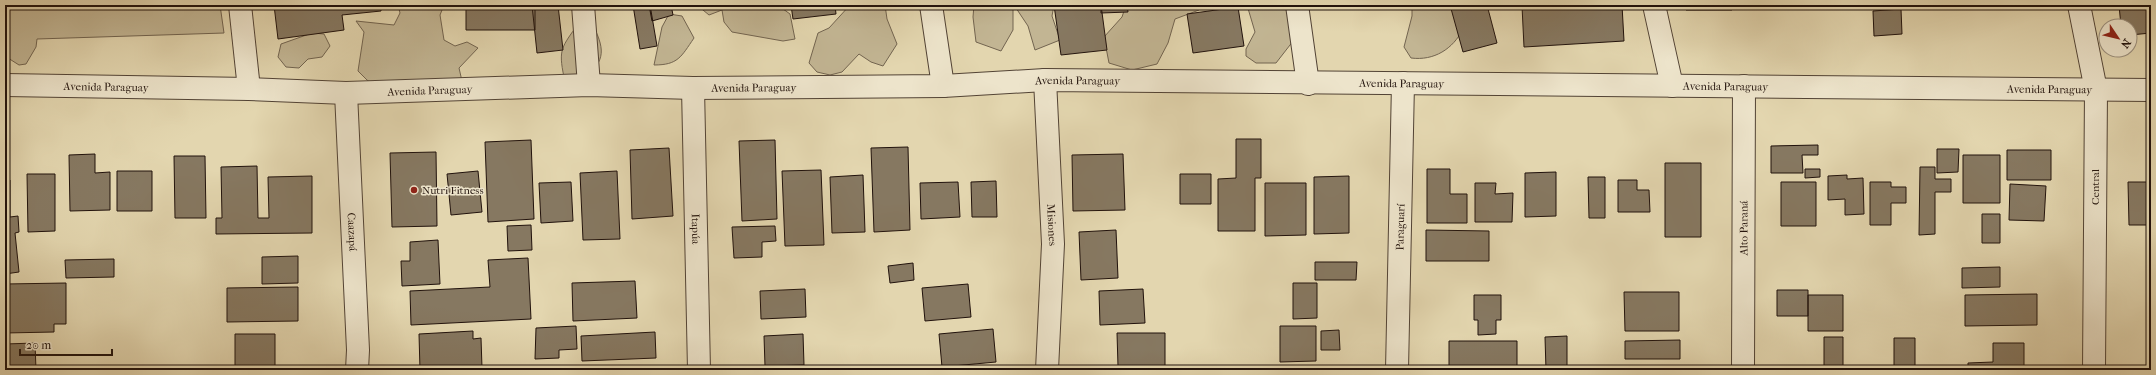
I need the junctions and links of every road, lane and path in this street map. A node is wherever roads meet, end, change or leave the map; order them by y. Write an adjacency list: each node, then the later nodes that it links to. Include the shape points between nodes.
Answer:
1 (240, 5): 16 (street)
2 (583, 5): 11 (street)
3 (931, 5): 12 (street)
4 (1297, 5): 9 (street)
5 (1654, 5): 13 (street)
6 (2079, 5): 17 (street, Central)
7 (1046, 80): 9 (street, Avenida Paraguay); 12 (street, Avenida Paraguay); 22 (street, Misiones, via 1053,244)
8 (1403, 83): 9 (street, Avenida Paraguay); 13 (street, Avenida Paraguay); 23 (street, Paraguarí)
9 (1308, 84)
10 (5, 85): 16 (street, Avenida Paraguay)
11 (589, 85): 15 (street, Avenida Paraguay); 19 (street, Avenida Paraguay)
12 (943, 86): 15 (street, Avenida Paraguay)
13 (1672, 86): 14 (street, Avenida Paraguay)
14 (1744, 86): 17 (street, Avenida Paraguay); 24 (street, Alto Paraná)
15 (693, 88): 21 (street, Itapúa)
16 (249, 89): 19 (street, Avenida Paraguay)
17 (2096, 90): 18 (street, Avenida Paraguay); 25 (street, Central)
18 (2151, 90)
19 (346, 93): 20 (street, Caazapá, via 358,342)
20 (357, 370)
21 (699, 370)
22 (1047, 370)
23 (1397, 370)
24 (1743, 370)
25 (2094, 370)

